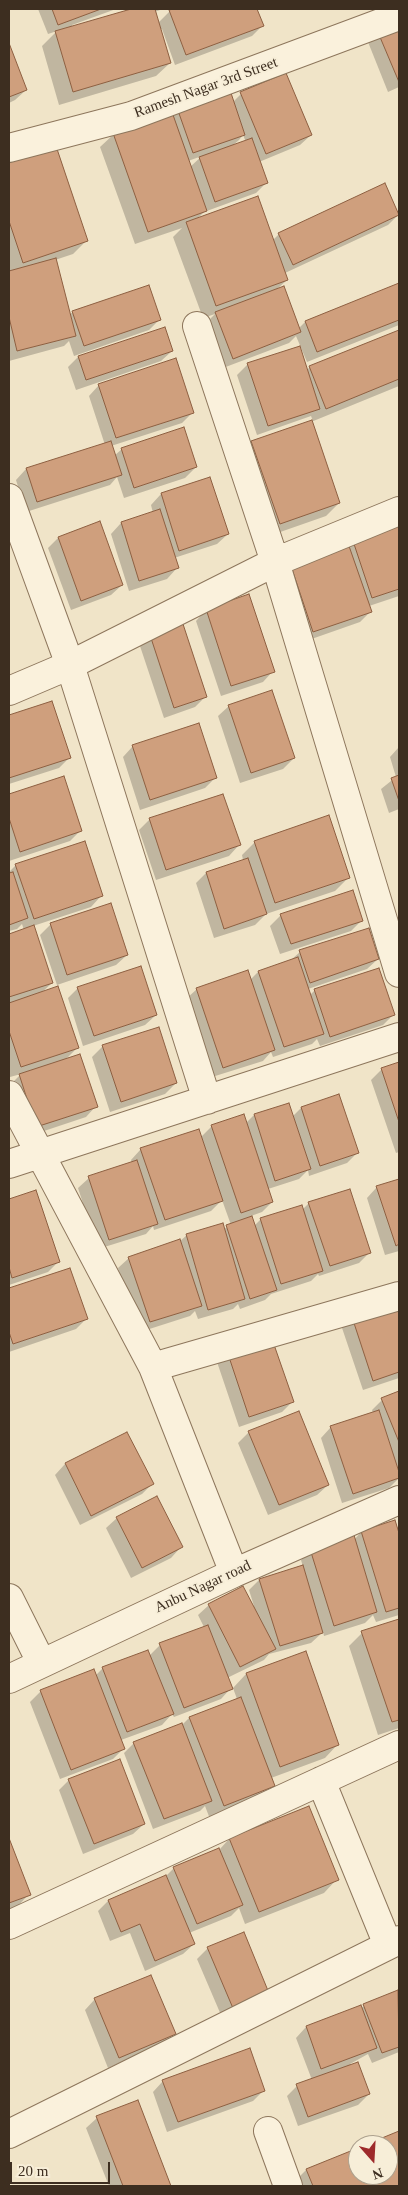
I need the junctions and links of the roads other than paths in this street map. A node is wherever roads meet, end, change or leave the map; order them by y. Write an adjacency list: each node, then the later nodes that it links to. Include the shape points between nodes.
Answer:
1 (399, 16): 2 (street, Ramesh Nagar 3rd Street, via 131,116)
2 (9, 148)
3 (196, 326): 6 (street)
4 (9, 498): 7 (street)
5 (399, 511): 6 (street)
6 (275, 562): 7 (street); 9 (street)
7 (70, 665): 8 (street); 12 (street)
8 (9, 691)
9 (399, 973)
10 (399, 1037): 12 (street)
11 (9, 1095): 13 (street)
12 (207, 1100): 13 (street)
13 (41, 1153): 14 (street); 16 (street)
14 (9, 1164)
15 (399, 1296): 16 (street)
16 (153, 1367): 18 (street)
17 (399, 1500): 18 (street, Anbu Nagar road)
18 (234, 1573): 20 (street, Anbu Nagar road)
19 (9, 1598): 20 (street)
20 (41, 1662): 21 (street, Anbu Nagar road)
21 (9, 1679)
22 (399, 1745): 23 (street)
23 (321, 1781): 24 (street); 25 (street)
24 (9, 1925)
25 (394, 1943): 27 (street)
26 (268, 2131): 28 (street)
27 (9, 2134)
28 (288, 2186)

